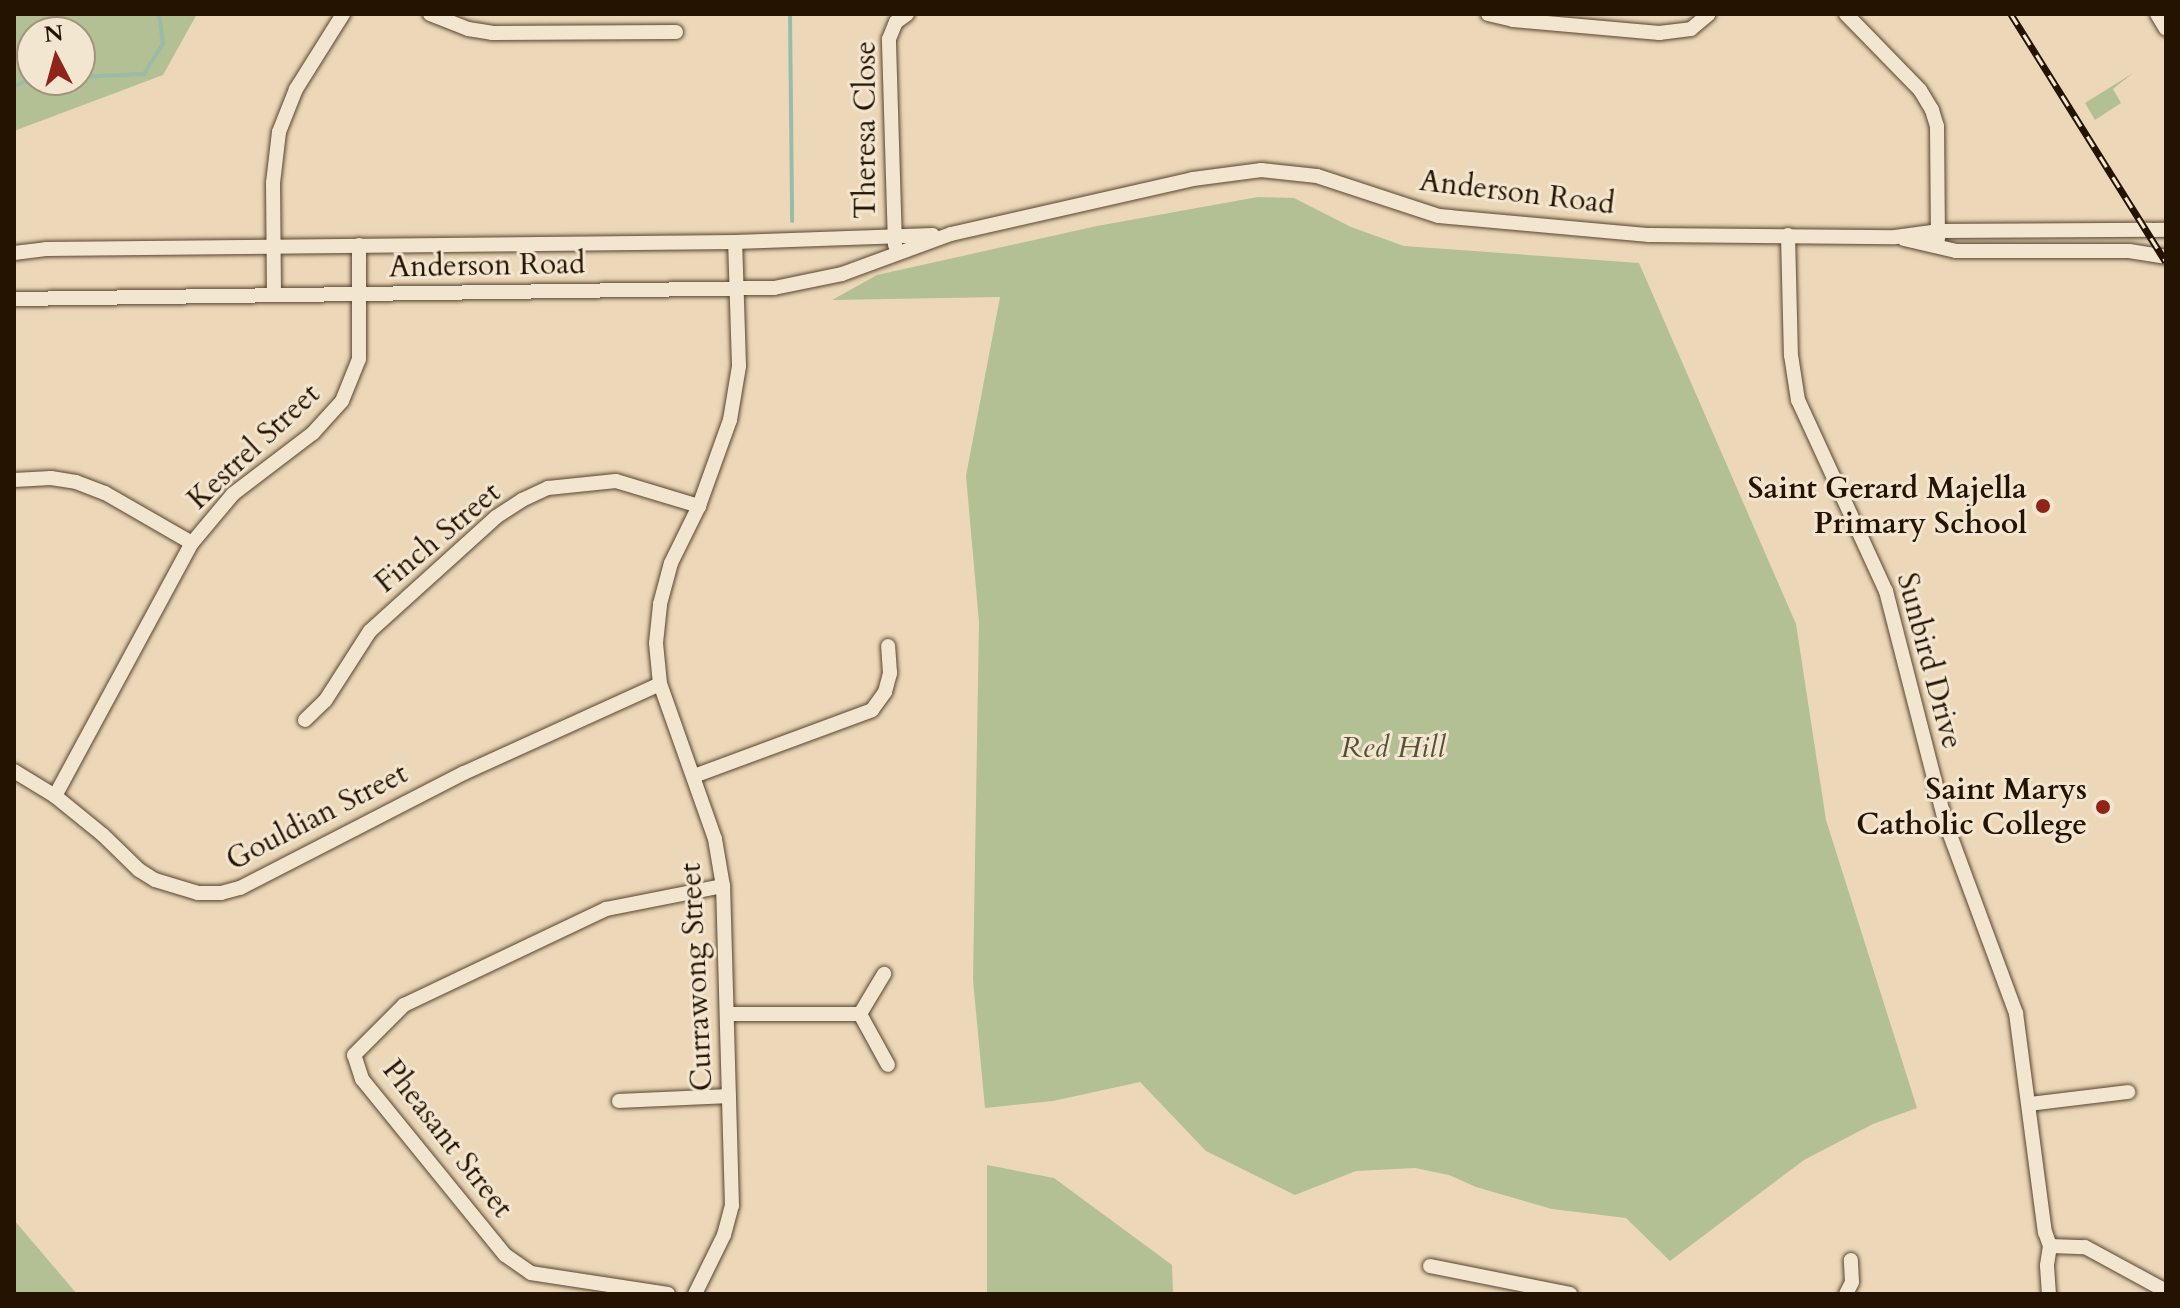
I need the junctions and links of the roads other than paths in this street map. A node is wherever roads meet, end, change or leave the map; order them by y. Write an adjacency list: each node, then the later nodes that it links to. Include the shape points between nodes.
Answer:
1 (343, 14): 16 (street, via 296,89 279,132)
2 (430, 14): 9 (street, via 492,33)
3 (907, 14): 17 (street, Theresa Close, via 896,22 889,39)
4 (1488, 14): 5 (street, via 1659,33 1691,29)
5 (1709, 14)
6 (1846, 14): 11 (street, via 1920,90 1932,110 1937,126)
7 (2157, 14): 8 (street)
8 (2166, 29)
9 (676, 32)
10 (2166, 230): 11 (street, Anderson Road)
11 (1938, 231): 13 (street, Anderson Road); 18 (street)
12 (1788, 235): 13 (street, Anderson Road); 17 (street, Anderson Road, via 1649,235 1453,218 1317,176 1271,170 1193,179); 44 (street, Sunbird Drive, via 1794,385 1886,591 1946,824 2016,1013)
13 (1895, 237): 18 (street, Anderson Road)
14 (735, 242): 15 (street, Anderson Road); 17 (street, Anderson Road); 21 (street, Currawong Street)
15 (359, 245): 16 (street, Anderson Road); 23 (street, Kestrel Street)
16 (273, 246): 19 (street, Anderson Road); 24 (street)
17 (895, 246): 21 (street, Anderson Road, via 819,281)
18 (1938, 248): 20 (street, Anderson Road, via 2129,251)
19 (14, 253)
20 (2166, 257)
21 (736, 288): 23 (street, Anderson Road); 28 (street, Currawong Street, via 739,366 733,407)
22 (14, 290): 25 (street, via 71,289)
23 (360, 294): 24 (street, Anderson Road); 29 (street, Kestrel Street, via 359,359 342,401 313,433 233,494)
24 (274, 295): 25 (street, Anderson Road)
25 (102, 297): 26 (street, Anderson Road)
26 (14, 299)
27 (14, 480): 29 (street, via 76,482)
28 (699, 506): 31 (street, Currawong Street, via 671,563 660,604); 32 (street, Finch Street, via 616,481 548,488 522,500 496,517 370,631 325,701)
29 (192, 543): 35 (street, Kestrel Street)
30 (888, 646): 34 (street, via 890,673 872,710)
31 (660, 684): 34 (street, Currawong Street); 35 (street, Gouldian Street, via 221,893 198,893 155,880)
32 (305, 720)
33 (14, 771): 35 (street, Gouldian Street)
34 (694, 776): 36 (street, Currawong Street, via 715,839)
35 (55, 796)
36 (723, 886): 38 (street, Currawong Street); 49 (street, Pheasant Street, via 606,909 404,1005 354,1055 362,1079 505,1255 531,1273)
37 (884, 974): 39 (street)
38 (728, 1014): 39 (street); 42 (street, Currawong Street)
39 (860, 1014): 40 (street)
40 (888, 1065)
41 (2128, 1092): 44 (street)
42 (729, 1096): 43 (street); 50 (street, Currawong Street, via 732,1206)
43 (619, 1101)
44 (2029, 1104): 45 (street, Sunbird Drive)
45 (2050, 1246): 48 (street, via 2085,1247); 53 (street, Sunbird Drive)
46 (1851, 1260): 52 (street, via 1852,1282)
47 (1430, 1266): 51 (street)
48 (2166, 1291)
49 (668, 1294)
50 (695, 1294)
51 (1570, 1294)
52 (1846, 1294)
53 (2049, 1294)

